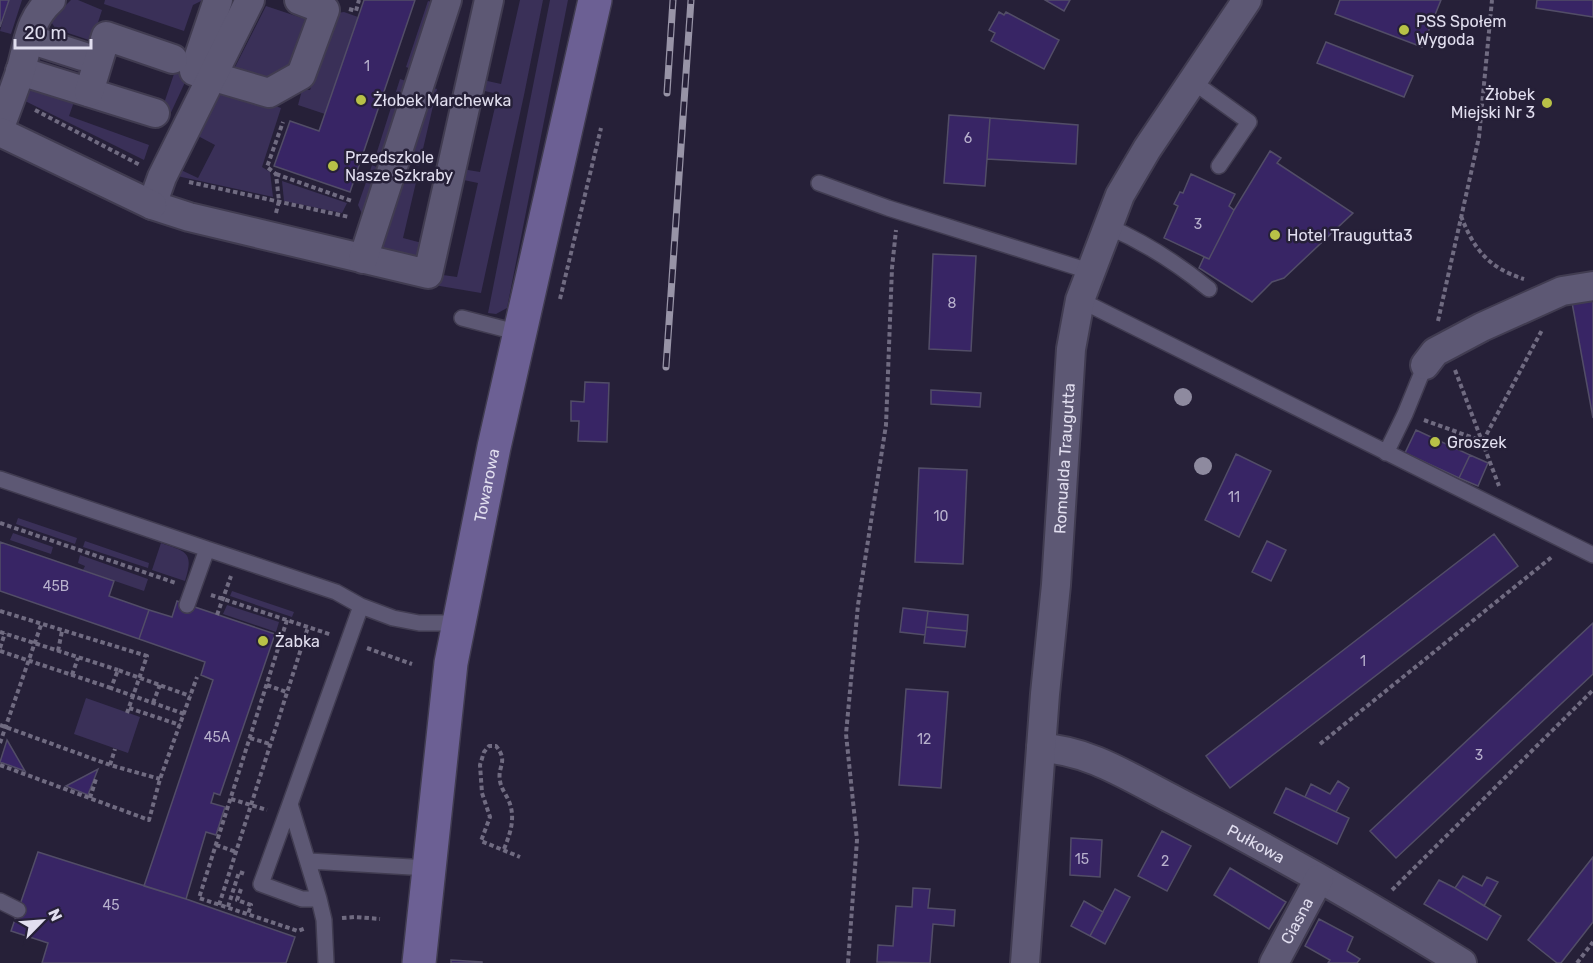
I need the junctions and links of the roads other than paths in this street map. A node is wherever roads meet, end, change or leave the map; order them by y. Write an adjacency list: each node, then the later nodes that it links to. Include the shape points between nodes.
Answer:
1 (51, 0): 9 (street, via 36,15)
2 (218, 0): 13 (street, via 194,71)
3 (250, 0): 13 (street)
4 (299, 0): 13 (street, via 325,10 302,75 269,93)
5 (447, 0): 22 (street)
6 (489, 0): 22 (street, via 428,274)
7 (1247, 0): 14 (street, Romualda Traugutta)
8 (593, 5): 28 (main road, Towarowa)
9 (29, 39): 10 (street); 12 (street)
10 (82, 56)
11 (173, 59): 15 (street, via 106,36)
12 (20, 71): 15 (street); 17 (street)
13 (212, 77): 20 (street)
14 (1192, 81): 18 (lane, via 1249,122); 21 (street, Romualda Traugutta, via 1120,195)
15 (89, 92): 16 (street)
16 (155, 113)
17 (0, 130): 20 (street)
18 (1219, 166)
19 (819, 183): 23 (lane)
20 (152, 205): 22 (street)
21 (1107, 226): 23 (street, Romualda Traugutta); 25 (lane, via 1181,266)
22 (363, 258)
23 (1089, 271): 26 (street, Romualda Traugutta)
24 (1593, 286): 29 (street, via 1562,291 1442,334)
25 (1209, 289)
26 (1080, 300): 30 (lane); 37 (street, Romualda Traugutta, via 1071,349)
27 (462, 318): 28 (lane)
28 (520, 333): 36 (main road, Towarowa)
29 (1425, 365): 30 (lane)
30 (1386, 453): 33 (lane)
31 (0, 479): 32 (lane)
32 (207, 549): 34 (lane); 35 (lane, via 336,592)
33 (1593, 555)
34 (187, 605)
35 (361, 606): 36 (lane, via 402,620); 38 (lane)
36 (458, 623): 40 (main road, Towarowa)
37 (1041, 748): 41 (street, Pułkowa, via 1088,756); 47 (street, Romualda Traugutta)
38 (288, 809): 39 (lane); 42 (lane, via 261,884 302,899)
39 (309, 861): 40 (lane); 42 (lane)
40 (428, 868): 46 (main road, Towarowa)
41 (1319, 879): 48 (street, Ciasna); 49 (street, Pułkowa)
42 (319, 899): 45 (lane)
43 (0, 901): 44 (lane)
44 (18, 910)
45 (326, 963)
46 (419, 963)
47 (1025, 963)
48 (1274, 963)
49 (1462, 963)

